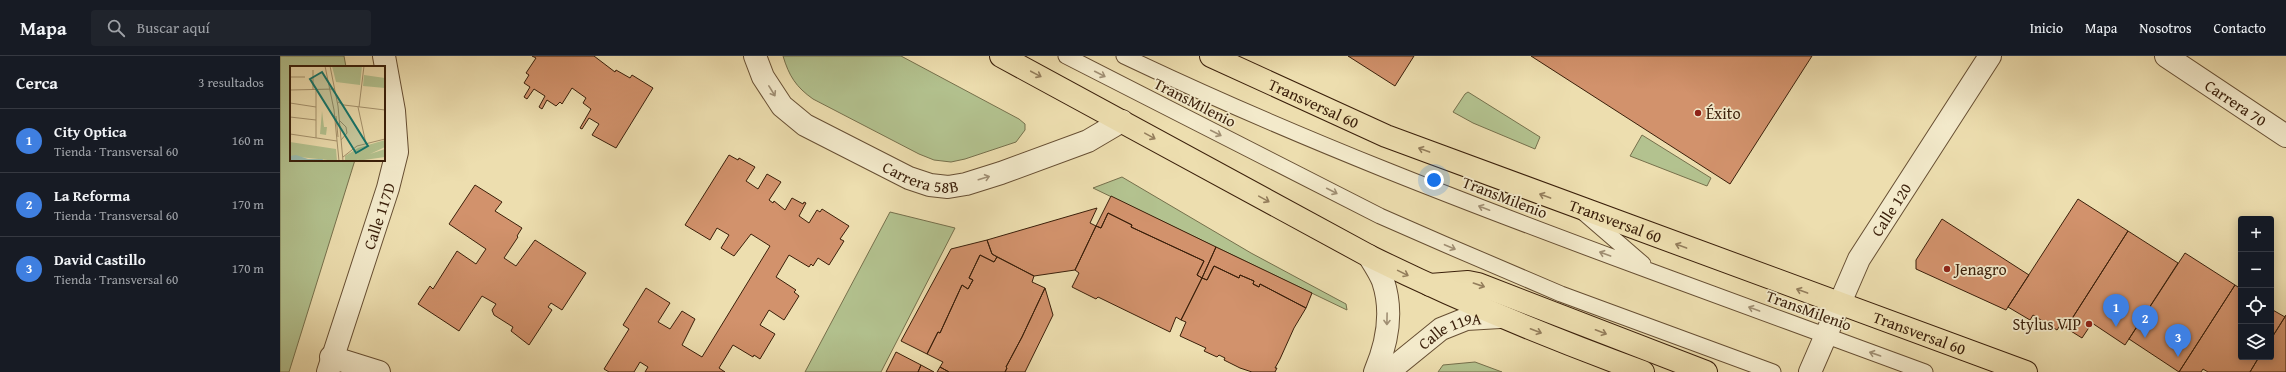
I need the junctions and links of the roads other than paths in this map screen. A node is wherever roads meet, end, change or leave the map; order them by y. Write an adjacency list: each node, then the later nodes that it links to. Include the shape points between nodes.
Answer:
1 (384, 56): 18 (street, Calle 117D, via 394,111 397,152 388,188)
2 (755, 56): 9 (street, Carrera 58B, one-way to 9, via 763,77 782,106 805,125 909,178 930,185 966,184 1001,173 1088,141)
3 (1001, 56): 9 (main road, one-way to 9)
4 (1066, 56): 24 (lane, TransMilenio, one-way to 24, via 1380,216 1561,294)
5 (1124, 56): 13 (lane, TransMilenio, one-way to 5, via 1344,154 1197,91)
6 (1211, 56): 11 (main road, Transversal 60, one-way to 6, via 1386,136)
7 (1990, 56): 15 (street, Calle 120, via 1859,259)
8 (2166, 56): 10 (street, Carrera 70)
9 (1122, 121): 12 (main road, one-way to 12)
10 (2286, 136)
11 (1578, 208): 13 (lane); 15 (main road, Transversal 60, one-way to 11)
12 (1369, 256): 14 (main road, one-way to 14); 20 (street, one-way to 20, via 1383,281 1387,305 1387,333 1383,353)
13 (1652, 271): 17 (lane, TransMilenio, one-way to 13)
14 (1427, 285): 16 (main road); 23 (main road, one-way to 23, via 1468,282 1478,284)
15 (1839, 304): 17 (street, Calle 120); 27 (main road, Transversal 60)
16 (1500, 317): 21 (street, Calle 119A, via 1466,319 1442,329); 22 (main road, one-way to 22)
17 (1826, 336): 25 (street, Calle 120); 26 (lane, TransMilenio, one-way to 17)
18 (329, 365): 19 (street)
19 (379, 372)
20 (1375, 372)
21 (1388, 372)
22 (1643, 372)
23 (1706, 372)
24 (1773, 372)
25 (1810, 372)
26 (1925, 372)
27 (2026, 372)

